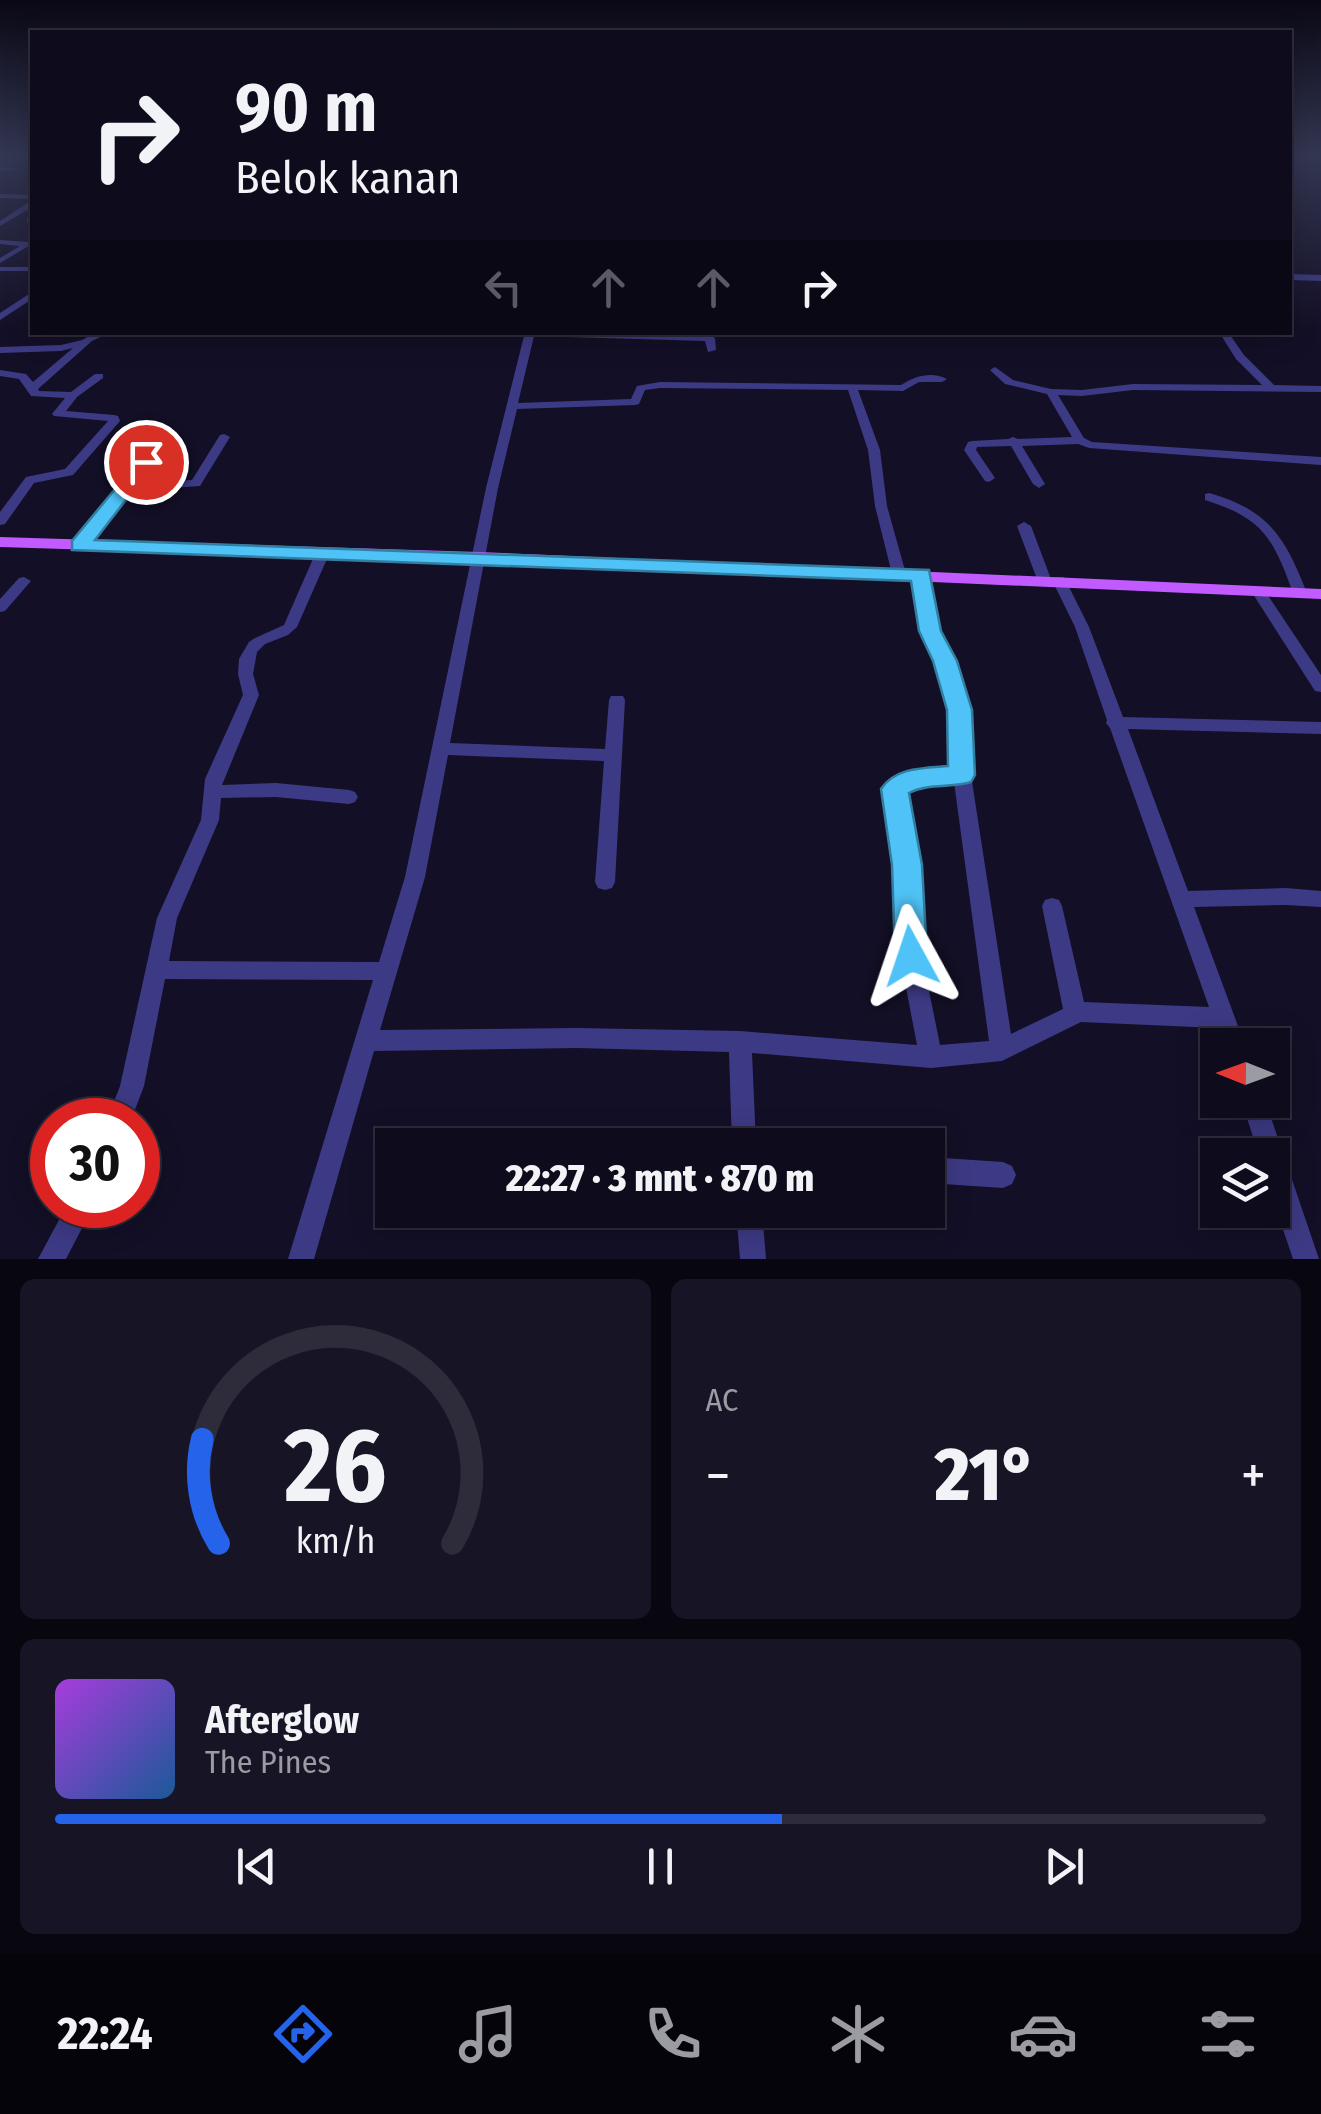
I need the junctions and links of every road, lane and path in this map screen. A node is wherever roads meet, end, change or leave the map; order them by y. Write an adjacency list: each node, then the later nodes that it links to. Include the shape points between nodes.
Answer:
1 (0, 242): 2 (street, via 28,244)
2 (0, 265): 3 (street)
3 (30, 268)
4 (1292, 277): 5 (street)
5 (1321, 278)
6 (30, 298): 7 (street)
7 (14, 310): 8 (street); 9 (street)
8 (30, 310)
9 (0, 317)
10 (98, 335): 16 (street, via 61,348)
11 (100, 335): 23 (street)
12 (530, 335): 27 (street)
13 (581, 335): 15 (street)
14 (1224, 335): 22 (street)
15 (710, 340)
16 (0, 350)
17 (994, 370): 25 (street, via 1009,382)
18 (0, 374): 23 (street, via 22,376)
19 (99, 376): 26 (street)
20 (942, 379): 21 (street, via 917,379 903,388)
21 (852, 387): 27 (street, via 660,385 641,388 635,402); 44 (street, via 874,450)
22 (1270, 387): 24 (street); 25 (street)
23 (34, 388): 26 (street, via 34,394)
24 (1321, 390)
25 (1052, 392): 32 (street)
26 (71, 396): 28 (street); 28 (street, via 58,414)
27 (512, 406): 43 (street)
28 (82, 416): 38 (street, via 114,421 69,472 30,480)
29 (224, 437): 36 (street, via 196,483)
30 (166, 438): 36 (street)
31 (1013, 440): 32 (street); 34 (street, via 970,446); 35 (street)
32 (1080, 440): 33 (street)
33 (1321, 461)
34 (988, 478)
35 (1040, 484)
36 (127, 487): 41 (street)
37 (1209, 497): 49 (street, via 1269,526)
38 (0, 522)
39 (1024, 526): 46 (street)
40 (0, 542): 41 (main road)
41 (80, 546): 42 (main road)
42 (323, 552): 43 (main road); 59 (street, via 290,627 261,640 250,654 250,695)
43 (478, 556): 44 (main road); 56 (street)
44 (899, 574): 45 (main road)
45 (921, 575): 46 (main road); 58 (street, via 930,631 959,710)
46 (1051, 580): 48 (main road); 54 (street, via 1082,627)
47 (24, 581): 51 (street)
48 (1258, 592): 49 (main road); 52 (street)
49 (1300, 593): 50 (main road)
50 (1321, 594)
51 (0, 608)
52 (1321, 687)
53 (617, 700): 57 (street)
54 (1114, 723): 55 (street); 62 (street)
55 (1321, 728)
56 (442, 749): 57 (street); 66 (street)
57 (612, 756): 61 (street)
58 (962, 775): 72 (street); 73 (street, via 913,779 894,789 907,865 911,956)
59 (213, 792): 60 (street); 65 (street, via 210,820 167,918)
60 (349, 797)
61 (605, 882)
62 (1180, 899): 63 (street); 68 (street)
63 (1321, 899)
64 (1052, 906): 67 (street)
65 (155, 970): 66 (street); 74 (street)
66 (388, 971): 70 (street)
67 (1076, 1013): 68 (street); 72 (street)
68 (1224, 1018): 69 (street)
69 (1228, 1028)
70 (367, 1041): 71 (street); 82 (street)
71 (740, 1042): 73 (street); 76 (street)
72 (1002, 1050): 73 (street)
73 (931, 1057)
74 (127, 1098)
75 (1260, 1118): 84 (street)
76 (743, 1128)
77 (945, 1171): 78 (street)
78 (1003, 1175)
79 (69, 1228): 81 (street)
80 (750, 1228): 83 (street)
81 (52, 1259)
82 (302, 1259)
83 (752, 1259)
84 (1306, 1259)

